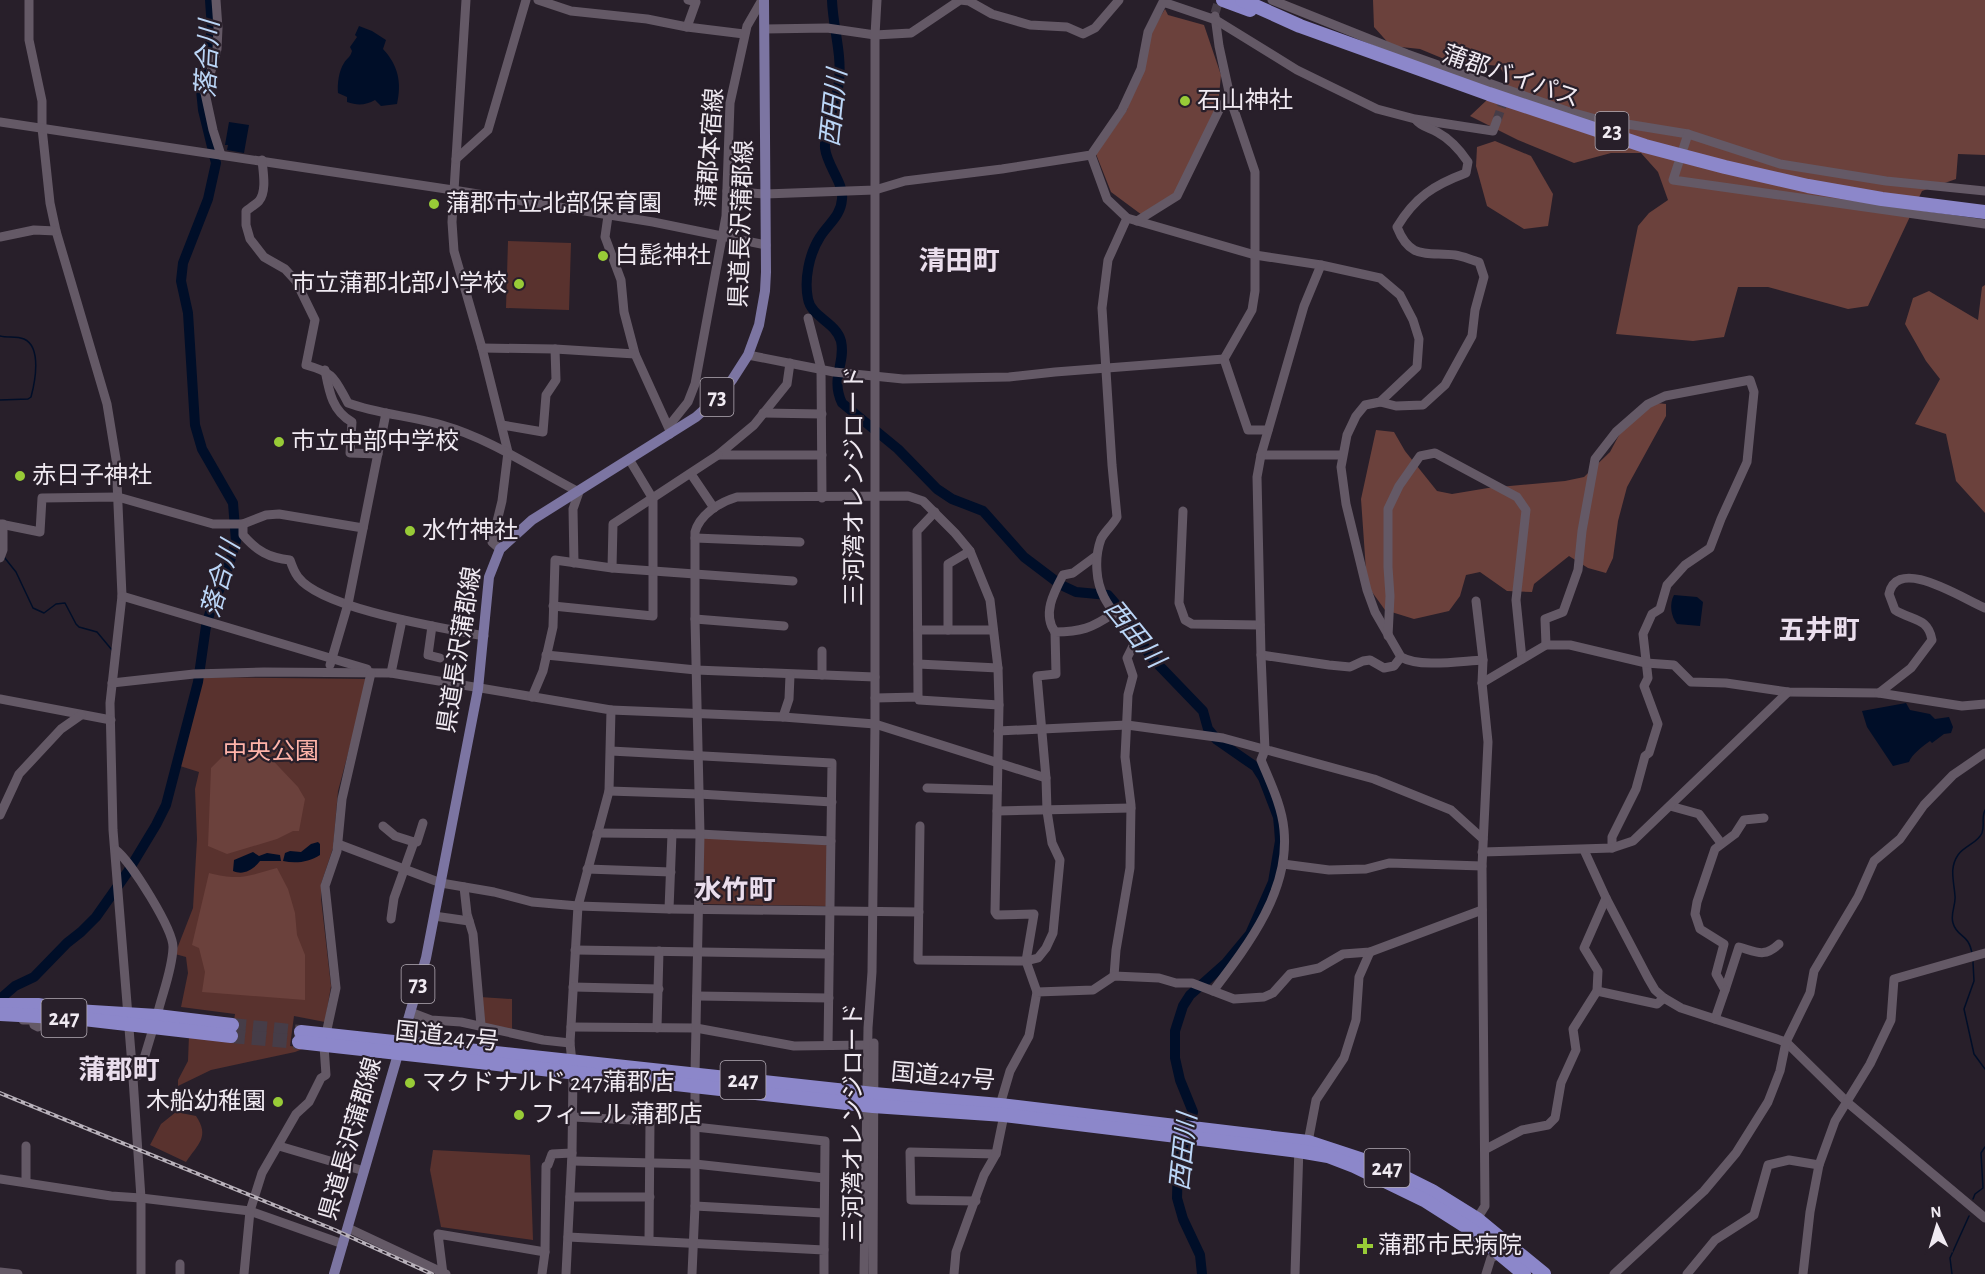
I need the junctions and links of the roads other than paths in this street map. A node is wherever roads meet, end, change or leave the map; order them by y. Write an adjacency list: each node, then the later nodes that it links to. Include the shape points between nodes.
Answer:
1 (29, 0): 26 (street, via 29,40 42,101)
2 (216, 0): 29 (street, via 217,49 205,93)
3 (466, 0): 30 (street)
4 (526, 0): 30 (street, via 488,130)
5 (538, 0): 18 (street, via 571,11)
6 (763, 0): 19 (main road, 県道長沢蒲郡線 / 73); 20 (street, 蒲郡本宿線)
7 (877, 0): 21 (street, 三河湾オレンジロード)
8 (960, 0): 9 (street, via 1030,25 1067,27 1083,34 1095,28); 21 (street, via 911,33)
9 (1119, 0)
10 (1223, 0): 17 (highway)
11 (1242, 0): 17 (highway, 蒲郡バイパス / 23)
12 (1254, 0): 37 (highway, 蒲郡バイパス / 23, via 1335,34 1646,142 1737,167 1859,192)
13 (1272, 0): 27 (street, via 1567,111)
14 (694, 1): 18 (street)
15 (1162, 1): 16 (street); 28 (street, via 1122,110)
16 (1215, 16): 22 (street); 23 (street, via 1297,70 1377,109)
17 (1300, 26): 37 (highway, 蒲郡バイパス / 23, via 1645,146 1808,186)
18 (687, 27): 20 (street)
19 (765, 29): 21 (street, via 826,27); 36 (main road, 県道長沢蒲郡線 / 73)
20 (744, 34): 34 (street, 蒲郡本宿線, via 730,103)
21 (875, 35): 33 (street, 三河湾オレンジロード)
22 (1231, 101): 40 (street, via 1220,108 1178,196); 46 (street, via 1255,172)
23 (1415, 119): 24 (street, via 1493,131); 59 (street, via 1460,149 1468,162 1466,173 1430,189 1404,214 1397,227 1403,242 1413,250 1479,262 1484,277 1472,336 1445,385 1423,405)
24 (1497, 120)
25 (0, 122): 26 (street)
26 (42, 128): 29 (street); 42 (street)
27 (1688, 136): 35 (street, via 1780,164 1886,181); 41 (street, via 1673,180)
28 (1091, 154): 33 (street, via 1002,170 905,181); 39 (street, via 1107,199)
29 (220, 155): 31 (street)
30 (456, 159): 32 (street)
31 (262, 160): 32 (street); 57 (street, via 264,182 260,200 246,211 250,239 264,257 296,280 315,320 306,365)
32 (453, 190): 38 (street); 49 (street, via 454,251)
33 (874, 190): 36 (street); 58 (street, 三河湾オレンジロード)
34 (727, 191): 36 (street); 44 (street, 蒲郡本宿線)
35 (1985, 191)
36 (765, 194): 45 (main road, 県道長沢蒲郡線 / 73)
37 (1985, 210)
38 (608, 216): 44 (street); 51 (street, via 605,237 621,280 624,312)
39 (1127, 218): 40 (street); 56 (street, via 1108,261 1102,308)
40 (1137, 221): 46 (street)
41 (1985, 224)
42 (56, 231): 43 (street, via 34,230); 75 (street, via 107,404)
43 (0, 237)
44 (723, 237): 45 (street); 65 (street, 蒲郡本宿線, via 695,384 688,402 672,423)
45 (766, 245): 52 (main road, 県道長沢蒲郡線 / 73, via 763,307)
46 (1255, 255): 47 (street); 53 (street, via 1252,310)
47 (1321, 265): 59 (street, via 1380,278 1400,295 1413,320 1419,339 1417,367); 64 (street, via 1304,306)
48 (808, 318): 55 (street)
49 (482, 348): 50 (street); 63 (street)
50 (555, 349): 51 (street); 63 (street, via 556,380 546,395 543,432)
51 (635, 354): 65 (street)
52 (748, 354): 54 (street); 65 (main road, 県道長沢蒲郡線 / 73, via 715,400)
53 (1224, 359): 56 (street); 64 (street, via 1248,430)
54 (790, 363): 55 (street); 61 (street, via 787,384)
55 (821, 368): 58 (street); 62 (street)
56 (1106, 368): 58 (street, via 968,379); 90 (street, via 1117,517 1102,537)
57 (325, 370): 60 (street, via 348,403); 67 (street, via 337,411 352,422 350,453)
58 (874, 377): 76 (street, 三河湾オレンジロード)
59 (1380, 402): 71 (street, via 1365,405 1356,416)
60 (386, 413): 66 (street, via 443,425); 67 (street)
61 (763, 414): 62 (street); 68 (street)
62 (822, 414): 69 (street)
63 (502, 425): 66 (street)
64 (1268, 430): 70 (street)
65 (670, 434): 72 (main road, 県道長沢蒲郡線 / 73)
66 (508, 452): 74 (street); 87 (street, via 492,542)
67 (378, 454): 84 (street)
68 (718, 455): 69 (street); 73 (street)
69 (822, 455): 77 (street)
70 (1261, 455): 71 (street); 104 (street, via 1257,477)
71 (1342, 455): 112 (street, via 1344,489 1358,552 1375,612)
72 (629, 459): 74 (main road, 県道長沢蒲郡線 / 73); 78 (street)
73 (691, 474): 78 (street); 79 (street)
74 (579, 492): 87 (main road, 県道長沢蒲郡線 / 73, via 532,520); 91 (street, via 573,509)
75 (118, 497): 82 (street, via 42,498 40,532); 83 (street, via 213,524); 96 (street)
76 (874, 497): 77 (street); 81 (street, via 908,496 923,501); 131 (street, 三河湾オレンジロード)
77 (822, 498): 79 (street, via 737,497)
78 (653, 499): 92 (street, via 613,524); 93 (street)
79 (714, 508): 85 (street, via 697,525)
80 (1183, 511): 104 (street, via 1179,603 1185,620 1192,624)
81 (935, 513): 88 (street); 107 (street, via 917,531)
82 (2, 524): 89 (street)
83 (242, 524): 84 (street, via 279,514); 98 (street, via 243,535 251,544 273,559 290,561 299,578 326,597)
84 (363, 528): 98 (street)
85 (695, 538): 86 (street); 94 (street)
86 (800, 542)
87 (500, 549): 111 (main road, 県道長沢蒲郡線 / 73, via 489,577)
88 (970, 551): 108 (street, via 948,564); 109 (street, via 990,600)
89 (1, 555)
90 (1096, 556): 101 (street, via 1099,588); 110 (street, via 1073,573 1063,575 1052,595 1049,622)
91 (574, 563): 92 (street); 99 (street, via 555,560)
92 (612, 568): 93 (street)
93 (653, 571): 94 (street); 99 (street, via 653,616)
94 (695, 572): 95 (street); 102 (street)
95 (793, 581)
96 (122, 596): 119 (street); 132 (street)
97 (1476, 602): 121 (street)
98 (348, 604): 103 (street); 119 (street)
99 (554, 606): 115 (street)
100 (1985, 608): 136 (street, via 1919,578 1900,578 1894,582 1889,594 1895,610 1930,628 1932,640 1911,668)
101 (1114, 613): 110 (street, via 1086,629); 149 (street, via 1134,644 1127,658 1133,676)
102 (695, 619): 106 (street); 125 (street)
103 (402, 620): 105 (street); 128 (street)
104 (1260, 625): 116 (street)
105 (432, 626): 111 (street); 118 (street, via 428,655)
106 (784, 626)
107 (918, 630): 108 (street); 123 (street)
108 (948, 630): 109 (street)
109 (993, 630): 124 (street)
110 (1055, 632): 150 (street, via 1056,674 1037,676)
111 (484, 636): 134 (main road, 県道長沢蒲郡線 / 73)
112 (1388, 636): 117 (street); 120 (street, via 1388,509 1420,456 1435,453 1516,497 1526,510 1516,600)
113 (1546, 645): 120 (street); 122 (street, via 1569,645); 122 (street, via 1545,619 1563,612 1578,570 1595,459 1616,432 1648,404 1665,396 1750,380 1754,392 1747,462 1710,548 1685,565 1667,585 1660,609 1652,614 1643,634)
114 (822, 651): 130 (street)
115 (546, 655): 125 (street); 137 (street)
116 (1261, 655): 117 (street, via 1350,667 1370,660 1384,668 1394,666); 152 (street)
117 (1401, 657): 121 (street, via 1420,663)
118 (440, 658)
119 (331, 659): 126 (street); 127 (street)
120 (1522, 659): 133 (street)
121 (1483, 660): 133 (street)
122 (1646, 663): 135 (street, via 1674,665 1691,682); 180 (street, via 1648,678 1644,686 1658,724 1636,789 1612,837)
123 (918, 664): 124 (street); 138 (street)
124 (998, 668): 142 (street)
125 (696, 670): 129 (street); 144 (street)
126 (328, 673): 127 (street); 132 (street, via 194,674)
127 (375, 673): 128 (street); 179 (street, via 344,789)
128 (391, 673): 134 (street)
129 (790, 675): 130 (street); 146 (street)
130 (822, 675): 131 (street)
131 (875, 677): 139 (street, 三河湾オレンジロード)
132 (112, 683): 147 (street)
133 (1482, 683): 175 (street, via 1488,742)
134 (478, 689): 137 (street); 189 (main road, 県道長沢蒲郡線 / 73)
135 (1788, 692): 136 (street); 163 (street)
136 (1879, 693): 141 (street, via 1951,705)
137 (532, 697): 143 (street)
138 (918, 697): 139 (street); 142 (street)
139 (875, 698): 148 (street, 三河湾オレンジロード)
140 (0, 699): 145 (street)
141 (1985, 704)
142 (999, 705): 151 (street)
143 (611, 710): 144 (street); 153 (street)
144 (698, 714): 146 (street); 155 (street)
145 (81, 715): 147 (street); 167 (street, via 61,729 19,774)
146 (783, 717): 148 (street)
147 (111, 720): 181 (street)
148 (875, 724): 156 (street); 197 (street, 三河湾オレンジロード)
149 (1127, 725): 150 (street); 152 (street, via 1221,738); 164 (street, via 1125,757)
150 (1042, 730): 151 (street); 157 (street)
151 (998, 731): 156 (street)
152 (1265, 750): 175 (street, via 1374,779 1451,810); 184 (street, via 1261,760 1284,831)
153 (611, 751): 155 (street); 160 (street)
154 (1985, 753): 235 (street, via 1953,775 1924,805 1900,839 1874,861 1858,897 1814,971 1810,993)
155 (698, 756): 161 (street); 162 (street, via 832,763)
156 (997, 763): 157 (street); 159 (street)
157 (1046, 778): 165 (street)
158 (927, 788): 159 (street)
159 (997, 790): 166 (street)
160 (609, 791): 161 (street); 172 (street)
161 (699, 794): 162 (street); 174 (street)
162 (832, 802): 176 (street)
163 (1670, 806): 178 (street, via 1699,814); 180 (street, via 1633,841)
164 (1131, 808): 165 (street); 211 (street, via 1130,868)
165 (1047, 811): 166 (street); 209 (street, via 1052,843 1060,860 1053,933 1038,957)
166 (997, 812): 209 (street, via 995,912 1034,914)
167 (0, 815)
168 (1764, 818): 178 (street, via 1744,820 1735,834)
169 (423, 823): 177 (street)
170 (383, 826): 177 (street)
171 (920, 826): 198 (street)
172 (597, 833): 173 (street); 186 (street)
173 (672, 834): 174 (street); 188 (street)
174 (700, 834): 176 (street); 194 (street)
175 (1483, 839): 183 (street)
176 (831, 841): 195 (street)
177 (414, 842): 187 (street)
178 (1721, 843): 215 (street, via 1715,849 1695,914 1700,929 1724,944 1716,974)
179 (338, 844): 187 (street); 234 (street, via 325,886 336,988)
180 (1612, 848): 182 (street)
181 (116, 850): 223 (street, via 169,932 173,946); 227 (street)
182 (1584, 850): 183 (street); 191 (street)
183 (1482, 852): 185 (street)
184 (1283, 864): 185 (street, via 1329,870 1366,869 1389,863); 213 (street, via 1268,909 1246,948)
185 (1482, 867): 196 (street)
186 (587, 869): 188 (street); 192 (street)
187 (404, 870): 189 (street); 200 (street)
188 (671, 872): 193 (street)
189 (441, 883): 190 (street); 199 (main road, 県道長沢蒲郡線 / 73)
190 (464, 887): 192 (street, via 532,902); 201 (street)
191 (1606, 898): 216 (street, via 1584,948 1598,971); 220 (street, via 1648,978)
192 (578, 906): 193 (street); 203 (street)
193 (669, 909): 194 (street)
194 (699, 909): 195 (street); 205 (street)
195 (830, 910): 197 (street); 208 (street)
196 (1482, 910): 206 (street); 251 (street)
197 (873, 912): 198 (street); 210 (street, 三河湾オレンジロード)
198 (919, 912): 209 (street, via 918,960)
199 (434, 916): 201 (street); 222 (main road, 県道長沢蒲郡線 / 73)
200 (391, 919)
201 (470, 921): 228 (street)
202 (1779, 944): 215 (street, via 1760,954 1739,947)
203 (575, 950): 204 (street); 212 (street)
204 (659, 951): 205 (street); 214 (street)
205 (698, 952): 208 (street); 218 (street)
206 (1370, 952): 213 (street, via 1342,954 1319,968 1290,974 1270,995 1234,999); 248 (street, via 1359,977 1356,1020 1344,1058 1316,1100)
207 (1985, 953): 244 (street, via 1894,979 1891,1020)
208 (829, 954): 219 (street)
209 (1026, 961): 217 (street)
210 (872, 972): 238 (street, 三河湾オレンジロード); 243 (street, 三河湾オレンジロード)
211 (1114, 976): 213 (street, via 1159,978); 217 (street, via 1093,990)
212 (573, 987): 214 (street); 229 (street)
213 (1209, 988)
214 (658, 989): 230 (street)
215 (1725, 990): 225 (street)
216 (1597, 991): 220 (street, via 1657,1004); 251 (street, via 1573,1029 1576,1050 1561,1083 1556,1118 1548,1125 1522,1130)
217 (1037, 992): 245 (street, via 1029,1036 1010,1071)
218 (697, 996): 219 (street); 231 (street)
219 (829, 998): 237 (street)
220 (1664, 998): 225 (street)
221 (2, 1008): 224 (highway, 247); 227 (highway, 247, via 38,1005)
222 (410, 1012): 228 (street, via 431,1020); 239 (main road, 県道長沢蒲郡線 / 73)
223 (157, 1016): 227 (highway, 247); 227 (highway, 247, via 231,1030 152,1026)
224 (42, 1017): 226 (street, via 38,1027 33,1020); 227 (highway, 247)
225 (1715, 1019): 235 (street)
226 (0, 1020)
227 (127, 1020): 241 (street)
228 (481, 1025): 236 (street)
229 (571, 1027): 230 (street); 236 (street)
230 (657, 1028): 231 (street)
231 (696, 1028): 237 (street, via 794,1046); 242 (street)
232 (152, 1032): 241 (street, via 139,1075)
233 (300, 1037): 234 (highway, 国道247号 / 247)
234 (325, 1040): 239 (highway, 国道247号 / 247); 250 (street, via 326,1075 296,1114)
235 (1786, 1042): 244 (street); 295 (street, via 1768,1102 1736,1153 1704,1191)
236 (570, 1043): 240 (street)
237 (828, 1045): 238 (street)
238 (867, 1045): 243 (street, 三河湾オレンジロード)
239 (399, 1049): 240 (highway, 国道247号 / 247); 257 (main road, 県道長沢蒲郡線 / 73)
240 (572, 1066): 242 (highway, 国道247号 / 247); 246 (street)
241 (133, 1078): 261 (street)
242 (695, 1080): 243 (highway, 国道247号 / 247); 247 (street)
243 (870, 1099): 245 (highway, 国道247号 / 247); 288 (street, 三河湾オレンジロード); 289 (street, 三河湾オレンジロード)
244 (1848, 1103): 256 (street, via 1835,1121); 268 (street)
245 (1002, 1110): 248 (highway, 国道247号 / 247); 252 (street)
246 (573, 1117): 253 (street); 254 (street, via 650,1121)
247 (695, 1127): 255 (street); 258 (street, via 825,1141)
248 (1302, 1145): 269 (highway, 国道247号 / 247, via 1384,1167 1432,1191); 291 (street)
249 (26, 1146): 260 (street)
250 (279, 1146): 257 (street); 266 (street, via 262,1173)
251 (1486, 1149): 269 (street, via 1485,1206)
252 (996, 1154): 264 (street); 264 (street, via 910,1152 911,1200)
253 (572, 1157): 254 (street); 262 (street); 276 (street, via 552,1154 546,1167)
254 (650, 1162): 255 (street); 263 (street)
255 (695, 1164): 258 (street); 265 (street)
256 (1819, 1165): 296 (street, via 1789,1160 1768,1165 1754,1215 1715,1240); 297 (street)
257 (364, 1171): 270 (main road, 県道長沢蒲郡線 / 73)
258 (824, 1178): 267 (street)
259 (0, 1179): 260 (street)
260 (26, 1182): 261 (street)
261 (141, 1197): 266 (street); 281 (street)
262 (570, 1197): 263 (street); 271 (street)
263 (650, 1197): 272 (street)
264 (976, 1201): 290 (street, via 956,1252)
265 (695, 1206): 267 (street); 273 (street)
266 (250, 1211): 274 (street); 282 (street)
267 (823, 1213): 275 (street)
268 (1985, 1218)
269 (1474, 1224): 277 (highway, 国道247号 / 247); 294 (highway, 国道247号 / 247)
270 (348, 1228): 274 (main road, 県道長沢蒲郡線 / 73); 279 (street)
271 (568, 1237): 272 (street); 285 (street)
272 (649, 1240): 273 (street)
273 (693, 1243): 275 (street); 286 (street)
274 (343, 1244): 283 (main road, 県道長沢蒲郡線 / 73)
275 (824, 1250): 287 (street)
276 (545, 1252): 279 (street, via 438,1234); 284 (street)
277 (1501, 1253): 292 (street, via 1491,1258); 293 (highway, 国道247号 / 247)
278 (0, 1272): 280 (street)
279 (444, 1273)
280 (18, 1274)
281 (141, 1274)
282 (244, 1274)
283 (334, 1274)
284 (542, 1274)
285 (567, 1274)
286 (692, 1274)
287 (824, 1274)
288 (864, 1274)
289 (873, 1274)
290 (954, 1274)
291 (1295, 1274)
292 (1486, 1274)
293 (1524, 1274)
294 (1544, 1274)
295 (1614, 1274)
296 (1687, 1274)
297 (1803, 1274)

